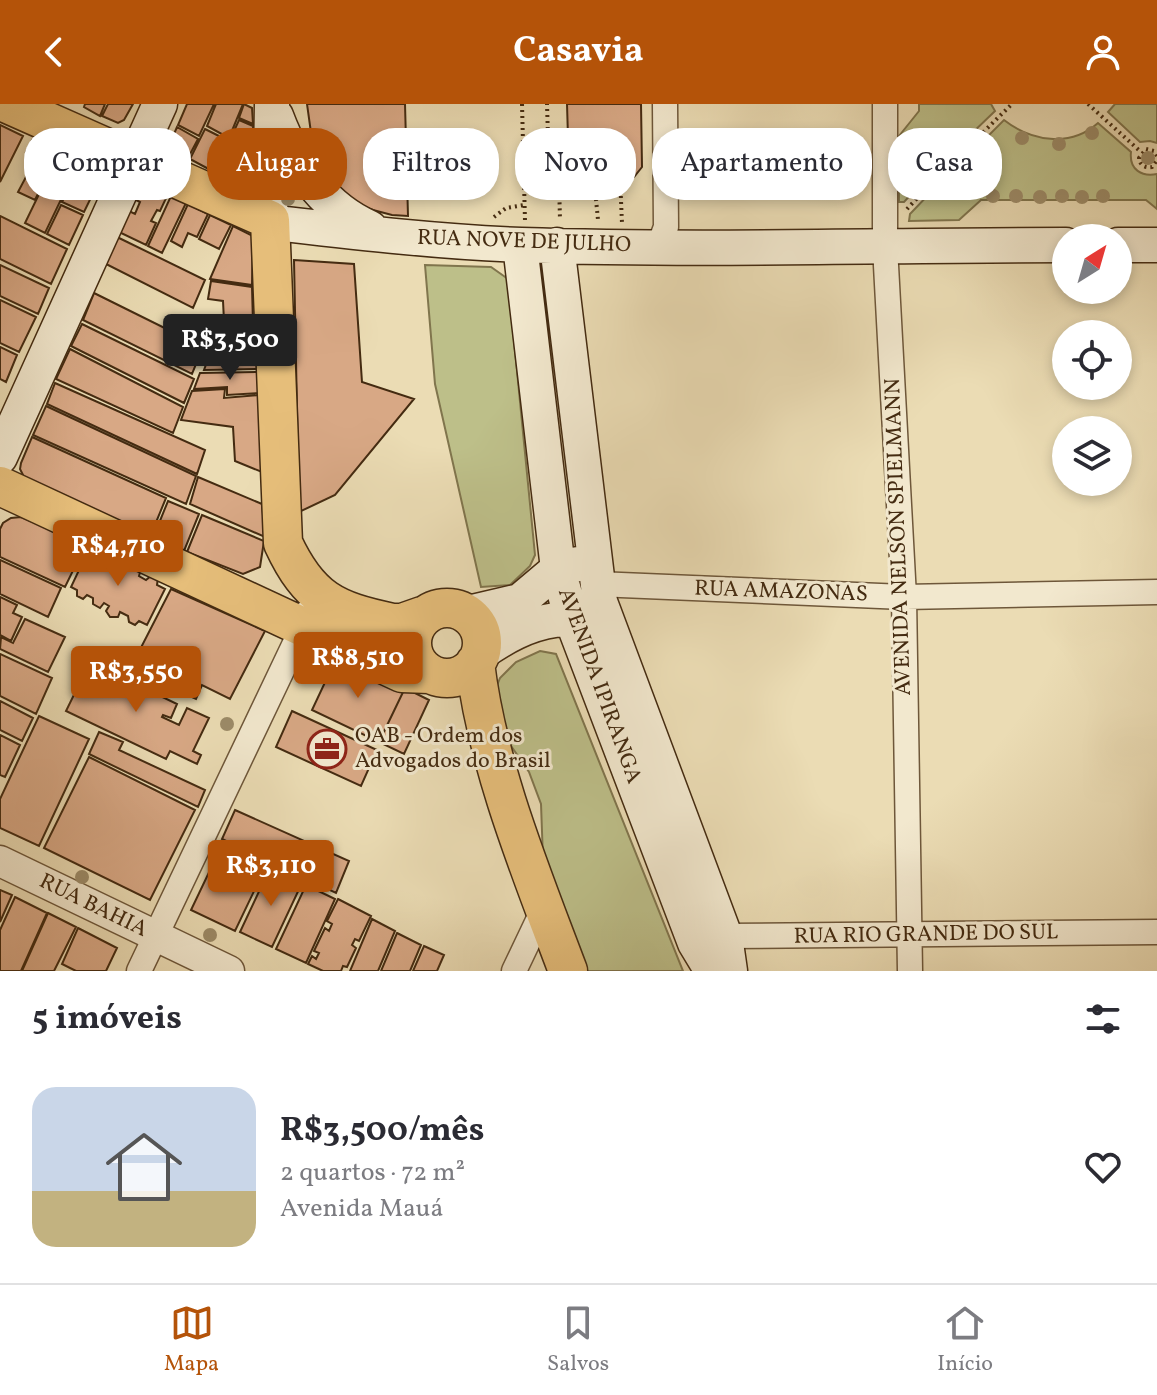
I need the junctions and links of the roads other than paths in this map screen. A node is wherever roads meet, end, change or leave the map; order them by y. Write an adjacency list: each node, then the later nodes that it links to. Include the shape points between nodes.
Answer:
1 (8, 104): 6 (main road, RUA NOVE DE JULHO)
2 (160, 104): 7 (main road)
3 (272, 104): 10 (main road); 11 (main road, via 287,143 317,191 350,218)
4 (665, 104): 18 (street, via 666,227)
5 (885, 104): 17 (street, AVENIDA NELSON SPIELMANN)
6 (61, 128)
7 (149, 128)
8 (191, 186): 10 (main road, RUA NOVE DE JULHO)
9 (116, 200): 19 (main road)
10 (270, 220): 11 (main road, RUA NOVE DE JULHO); 21 (main road)
11 (397, 237): 12 (main road, RUA NOVE DE JULHO)
12 (522, 238): 13 (main road, RUA NOVE DE JULHO); 22 (main road, AVENIDA IPIRANGA)
13 (558, 239): 18 (main road, RUA NOVE DE JULHO); 25 (main road, AVENIDA IPIRANGA)
14 (1052, 245): 17 (main road, RUA NOVE DE JULHO)
15 (1132, 245): 16 (main road)
16 (1157, 245)
17 (885, 247): 18 (main road, RUA NOVE DE JULHO); 26 (street, AVENIDA NELSON SPIELMANN)
18 (658, 248)
19 (0, 457)
20 (0, 486): 23 (main road)
21 (291, 558): 23 (main road, via 260,585); 28 (main road, via 323,600 336,608 393,623); 29 (street, via 306,616)
22 (558, 569): 25 (main road, AVENIDA IPIRANGA); 25 (main road, via 582,565); 27 (main road, via 520,601)
23 (226, 590): 29 (main road)
24 (1157, 592): 26 (street, RUA AMAZONAS)
25 (591, 595): 26 (street, RUA AMAZONAS); 30 (main road, via 559,619 504,637); 35 (main road, AVENIDA IPIRANGA)
26 (904, 597): 33 (street, AVENIDA NELSON SPIELMANN)
27 (468, 613): 28 (main road, via 454,607); 30 (main road, via 481,639)
28 (422, 616): 30 (main road, via 415,628 419,665)
29 (302, 626): 30 (main road, via 402,673); 34 (street)
30 (457, 667): 36 (main road, via 488,737 540,916)
31 (0, 861): 34 (street, RUA BAHIA)
32 (1157, 932): 33 (street, RUA RIO GRANDE DO SUL)
33 (910, 935): 35 (street, RUA RIO GRANDE DO SUL); 40 (street, AVENIDA NELSON SPIELMANN)
34 (156, 936): 37 (street); 38 (street, RUA BAHIA)
35 (710, 950): 39 (main road, AVENIDA IPIRANGA)
36 (541, 970)
37 (139, 971)
38 (229, 971)
39 (730, 971)
40 (910, 971)

